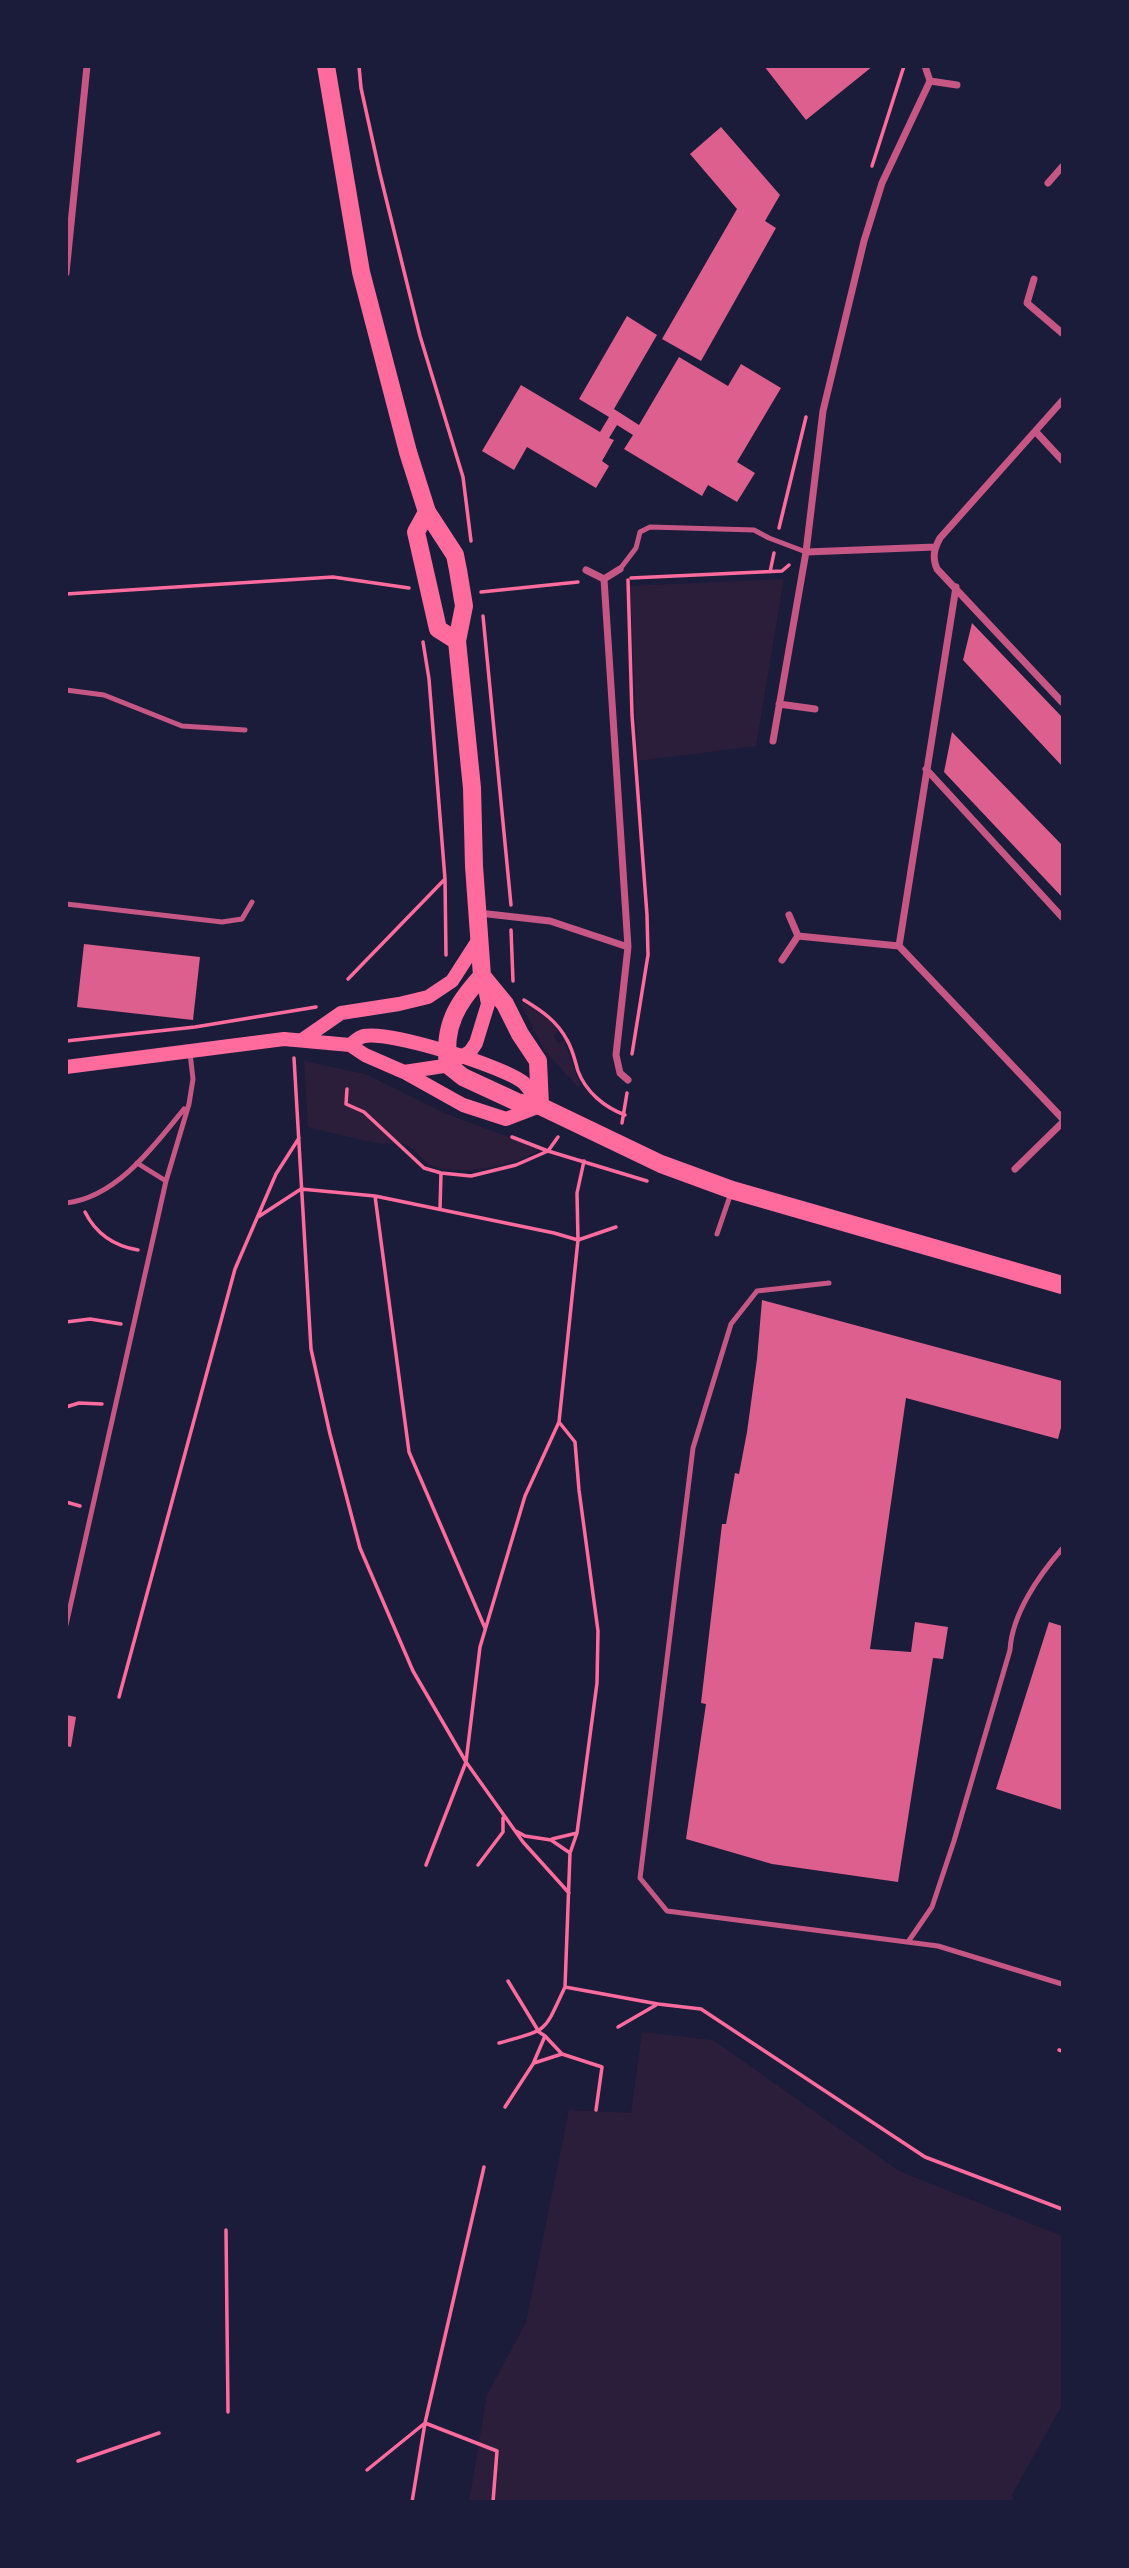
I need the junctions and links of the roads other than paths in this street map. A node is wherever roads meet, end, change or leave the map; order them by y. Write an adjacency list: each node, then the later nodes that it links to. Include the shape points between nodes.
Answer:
1 (87, 66): 8 (street)
2 (326, 66): 14 (main road, via 361,272)
3 (925, 66): 4 (street)
4 (930, 81): 5 (street); 16 (street, via 882,183 864,240 823,411)
5 (957, 85)
6 (1062, 167): 7 (street)
7 (1048, 183)
8 (66, 274)
9 (1034, 279): 10 (street, via 1027,303)
10 (1062, 333)
11 (1062, 401): 12 (street)
12 (1036, 432): 13 (street); 15 (street)
13 (1062, 460)
14 (427, 512): 21 (main road, via 455,555 464,606); 21 (main road, via 416,532 430,601 438,629)
15 (935, 547): 16 (street); 20 (street, via 936,569)
16 (806, 552): 17 (lane, via 754,530 650,527 640,532 636,548); 24 (street)
17 (620, 569): 19 (street)
18 (586, 570): 19 (street)
19 (604, 579): 37 (street)
20 (956, 587): 23 (street); 28 (street)
21 (457, 641): 31 (main road)
22 (66, 690): 26 (lane, via 104,695 182,726)
23 (1062, 702)
24 (779, 704): 25 (street); 27 (street)
25 (815, 709)
26 (245, 730)
27 (773, 741)
28 (926, 769): 33 (street); 36 (street)
29 (252, 902): 30 (lane, via 242,919 222,922)
30 (66, 904)
31 (478, 913): 35 (main road); 37 (street, via 550,921)
32 (789, 915): 34 (street)
33 (1062, 917)
34 (798, 936): 36 (street); 38 (street)
35 (479, 939): 39 (main road); 40 (main road, via 452,981 428,997 341,1013)
36 (899, 946): 49 (street)
37 (628, 947): 46 (street, via 616,1055 620,1073)
38 (782, 960)
39 (482, 976): 43 (main road, via 460,1000 450,1027); 43 (main road, via 488,1004 476,1043); 48 (main road, via 505,1004 538,1061)
40 (302, 1040): 41 (main road); 42 (main road)
41 (350, 1045): 43 (main road, via 362,1036 382,1037 420,1044); 45 (main road)
42 (190, 1050): 44 (main road); 47 (lane, via 194,1079)
43 (452, 1058): 45 (main road); 48 (main road, via 463,1077 517,1102)
44 (66, 1067)
45 (404, 1072): 48 (main road, via 463,1105 506,1119)
46 (628, 1080)
47 (189, 1104): 50 (lane); 52 (lane)
48 (540, 1106): 53 (main road, via 661,1164)
49 (1062, 1121): 51 (street)
50 (137, 1163): 52 (lane); 54 (lane, via 107,1188)
51 (1015, 1170)
52 (166, 1181): 59 (lane)
53 (732, 1190): 55 (lane); 57 (main road)
54 (66, 1203)
55 (717, 1234)
56 (829, 1283): 60 (lane, via 757,1291 731,1324 692,1448 640,1878 667,1911)
57 (1062, 1285)
58 (1062, 1549): 60 (lane, via 1047,1566 1011,1632 1010,1650 945,1868 932,1907)
59 (66, 1625)
60 (908, 1942): 61 (lane, via 947,1948)
61 (1062, 1984)

